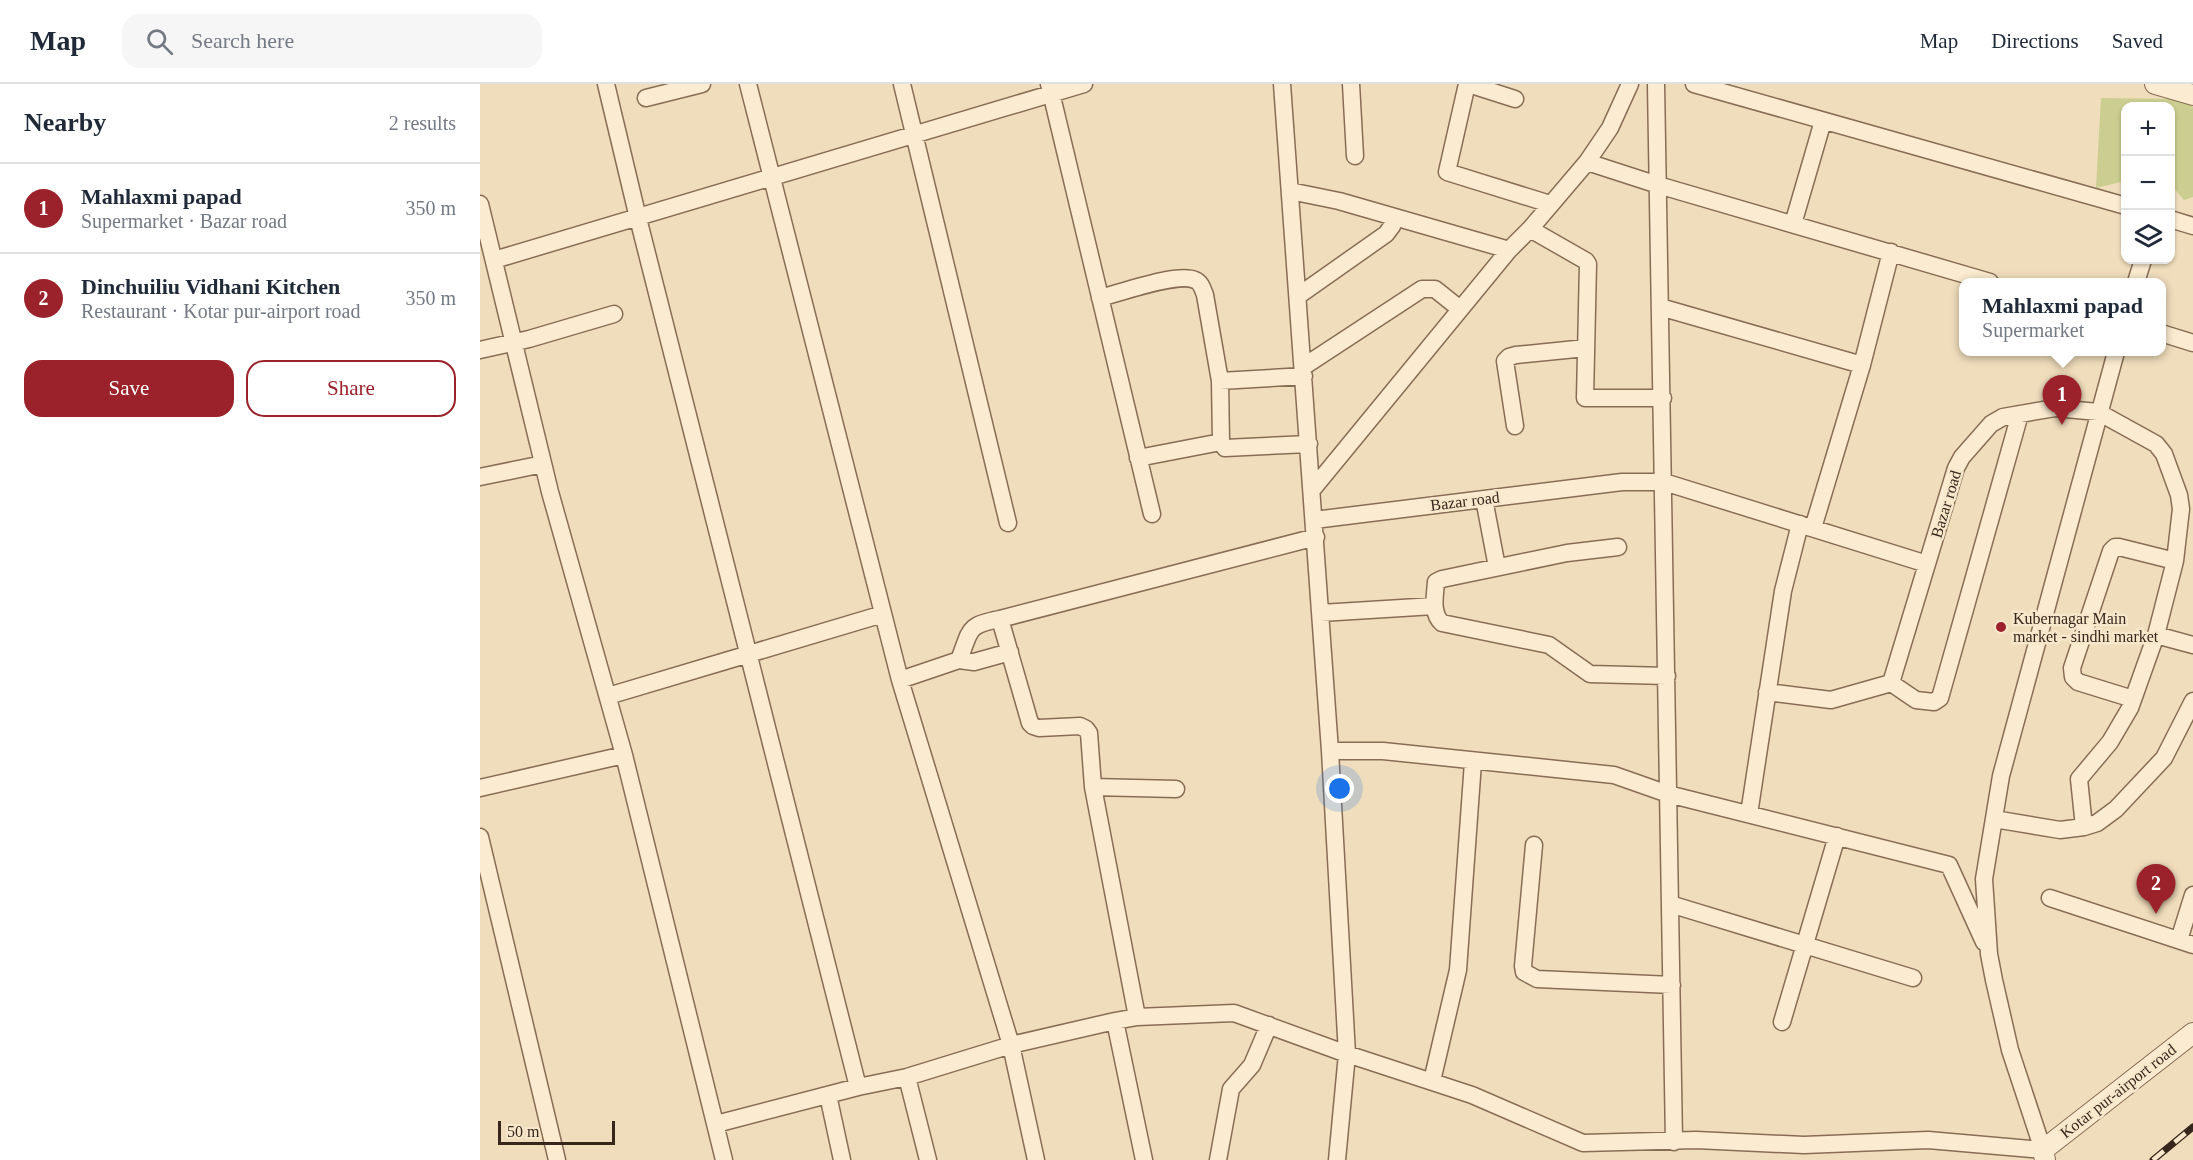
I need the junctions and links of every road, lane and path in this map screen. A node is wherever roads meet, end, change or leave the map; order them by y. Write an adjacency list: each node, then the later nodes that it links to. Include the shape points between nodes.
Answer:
1 (606, 84): 28 (street)
2 (702, 84): 15 (street)
3 (748, 84): 21 (street)
4 (902, 84): 18 (street)
5 (1084, 84): 13 (street)
6 (1282, 84): 23 (street)
7 (1351, 84): 19 (street)
8 (1467, 84): 16 (street); 24 (street, via 1447,172)
9 (1630, 84): 20 (street, via 1610,128)
10 (1656, 84): 22 (street)
11 (1694, 84): 17 (street)
12 (2155, 84): 14 (street)
13 (1050, 89): 18 (street); 38 (street)
14 (2193, 95)
15 (646, 98)
16 (1515, 99)
17 (1823, 121): 25 (street); 30 (street)
18 (914, 136): 21 (street); 64 (street)
19 (1355, 156)
20 (1587, 162): 22 (street); 24 (street)
21 (771, 178): 28 (street); 73 (street)
22 (1658, 185): 30 (street); 39 (street)
23 (1290, 191): 27 (street); 37 (street)
24 (1550, 204): 32 (street)
25 (2121, 205)
26 (480, 207): 35 (street)
27 (1395, 217): 33 (street); 37 (street, via 1386,234)
28 (638, 218): 35 (street); 78 (street)
29 (2175, 221): 31 (street)
30 (1793, 224): 34 (street)
31 (2193, 226)
32 (1530, 229): 33 (street); 45 (street, via 1588,264)
33 (1509, 250): 40 (street)
34 (1891, 252): 36 (street); 48 (street)
35 (494, 260): 43 (street)
36 (1977, 278)
37 (1298, 296): 49 (street)
38 (1100, 298): 50 (street, via 1157,282 1194,279 1205,295); 57 (street)
39 (1660, 307): 48 (street); 51 (street)
40 (1460, 309): 49 (street, via 1435,289 1422,289); 61 (street)
41 (614, 314): 43 (street)
42 (2166, 334): 44 (street)
43 (514, 342): 46 (street); 58 (street)
44 (2193, 342)
45 (1586, 348): 51 (street, via 1585,398); 54 (street, via 1509,357 1505,365)
46 (480, 351)
47 (2115, 356): 52 (street)
48 (1862, 365): 65 (street)
49 (1303, 371): 50 (street); 56 (street)
50 (1220, 381): 55 (street)
51 (1663, 398): 60 (street)
52 (2098, 412): 53 (street, Bazar road, via 2055,408); 68 (street, Bazar road, via 2156,444 2164,454 2181,509); 95 (street, via 2001,776)
53 (2020, 414): 69 (street, Bazar road, via 1991,424 1962,458); 82 (street, via 1943,691 1934,702 1927,702 1916,700)
54 (1515, 426)
55 (1221, 442): 56 (street, via 1225,448); 57 (street)
56 (1309, 444): 61 (street)
57 (1138, 458): 63 (street)
58 (543, 464): 59 (street); 84 (street)
59 (480, 477)
60 (1664, 482): 62 (street, Bazar road, via 1622,482); 65 (street, Bazar road); 80 (street)
61 (1312, 490): 66 (street)
62 (1484, 499): 66 (street, Bazar road); 70 (street)
63 (1152, 514)
64 (1008, 523)
65 (1807, 526): 69 (street, Bazar road); 83 (street, via 1783,591)
66 (1315, 529): 72 (street); 74 (street, Bazar road)
67 (1618, 547): 70 (street)
68 (2175, 561): 75 (street, Bazar road); 85 (street, via 2119,547 2111,551 2072,668 2078,682)
69 (1927, 564): 82 (street, Bazar road)
70 (1497, 567): 71 (street, via 1436,582)
71 (1434, 606): 72 (street); 80 (street, via 1442,623 1549,645 1590,674)
72 (1321, 613): 87 (street)
73 (883, 614): 78 (street); 81 (street)
74 (1000, 619): 77 (street); 79 (street, Bazar road, via 971,629)
75 (2156, 635): 76 (street); 85 (street, Bazar road)
76 (2193, 645)
77 (1010, 652): 79 (street, via 974,662); 91 (street, via 1033,726 1080,726 1088,730)
78 (748, 654): 84 (street); 117 (street)
79 (959, 660): 81 (street)
80 (1667, 676): 93 (street)
81 (900, 680): 113 (street)
82 (1891, 683): 83 (street, via 1831,700)
83 (1767, 692): 94 (street)
84 (608, 696): 88 (street)
85 (2133, 699): 96 (street, Bazar road, via 2110,742 2078,783)
86 (2193, 701): 96 (street, via 2164,758 2116,809)
87 (1330, 751): 89 (street, via 1383,751); 114 (street)
88 (624, 755): 90 (street); 119 (street)
89 (1473, 762): 93 (street, via 1614,776); 116 (street, via 1458,970)
90 (480, 788)
91 (1093, 788): 92 (street); 108 (street)
92 (1176, 789)
93 (1668, 794): 94 (street); 102 (street)
94 (1749, 814): 98 (street)
95 (1994, 819): 96 (street, via 2060,830); 105 (street, via 1984,879)
96 (2084, 827)
97 (480, 837): 122 (street)
98 (1837, 837): 104 (street); 105 (street, via 1949,865)
99 (1534, 845): 107 (street, via 1524,972 1538,979)
100 (2193, 895): 103 (street)
101 (2050, 898): 103 (street)
102 (1670, 904): 104 (street); 107 (street)
103 (2186, 943)
104 (1805, 945): 106 (street); 110 (street)
105 (1989, 954): 121 (street)
106 (1913, 978)
107 (1672, 985): 120 (street)
108 (1137, 1017): 109 (street); 111 (street, via 1234,1013)
109 (1114, 1022): 113 (street); 127 (street)
110 (1782, 1022)
111 (1269, 1025): 114 (street); 128 (street, via 1252,1065 1231,1089)
112 (2193, 1033): 121 (street, Kotar pur-airport road)
113 (1011, 1045): 115 (street); 126 (street)
114 (1347, 1054): 116 (street); 129 (street)
115 (907, 1077): 117 (street); 125 (street)
116 (1432, 1081): 120 (street, via 1583,1143)
117 (858, 1087): 118 (street)
118 (828, 1095): 119 (street); 124 (street)
119 (716, 1124): 123 (street)
120 (1674, 1142): 121 (street, via 1804,1145 1928,1140)
121 (2038, 1156)
122 (557, 1160)
123 (724, 1160)
124 (842, 1160)
125 (928, 1160)
126 (1036, 1160)
127 (1144, 1160)
128 (1218, 1160)
129 (1337, 1160)

